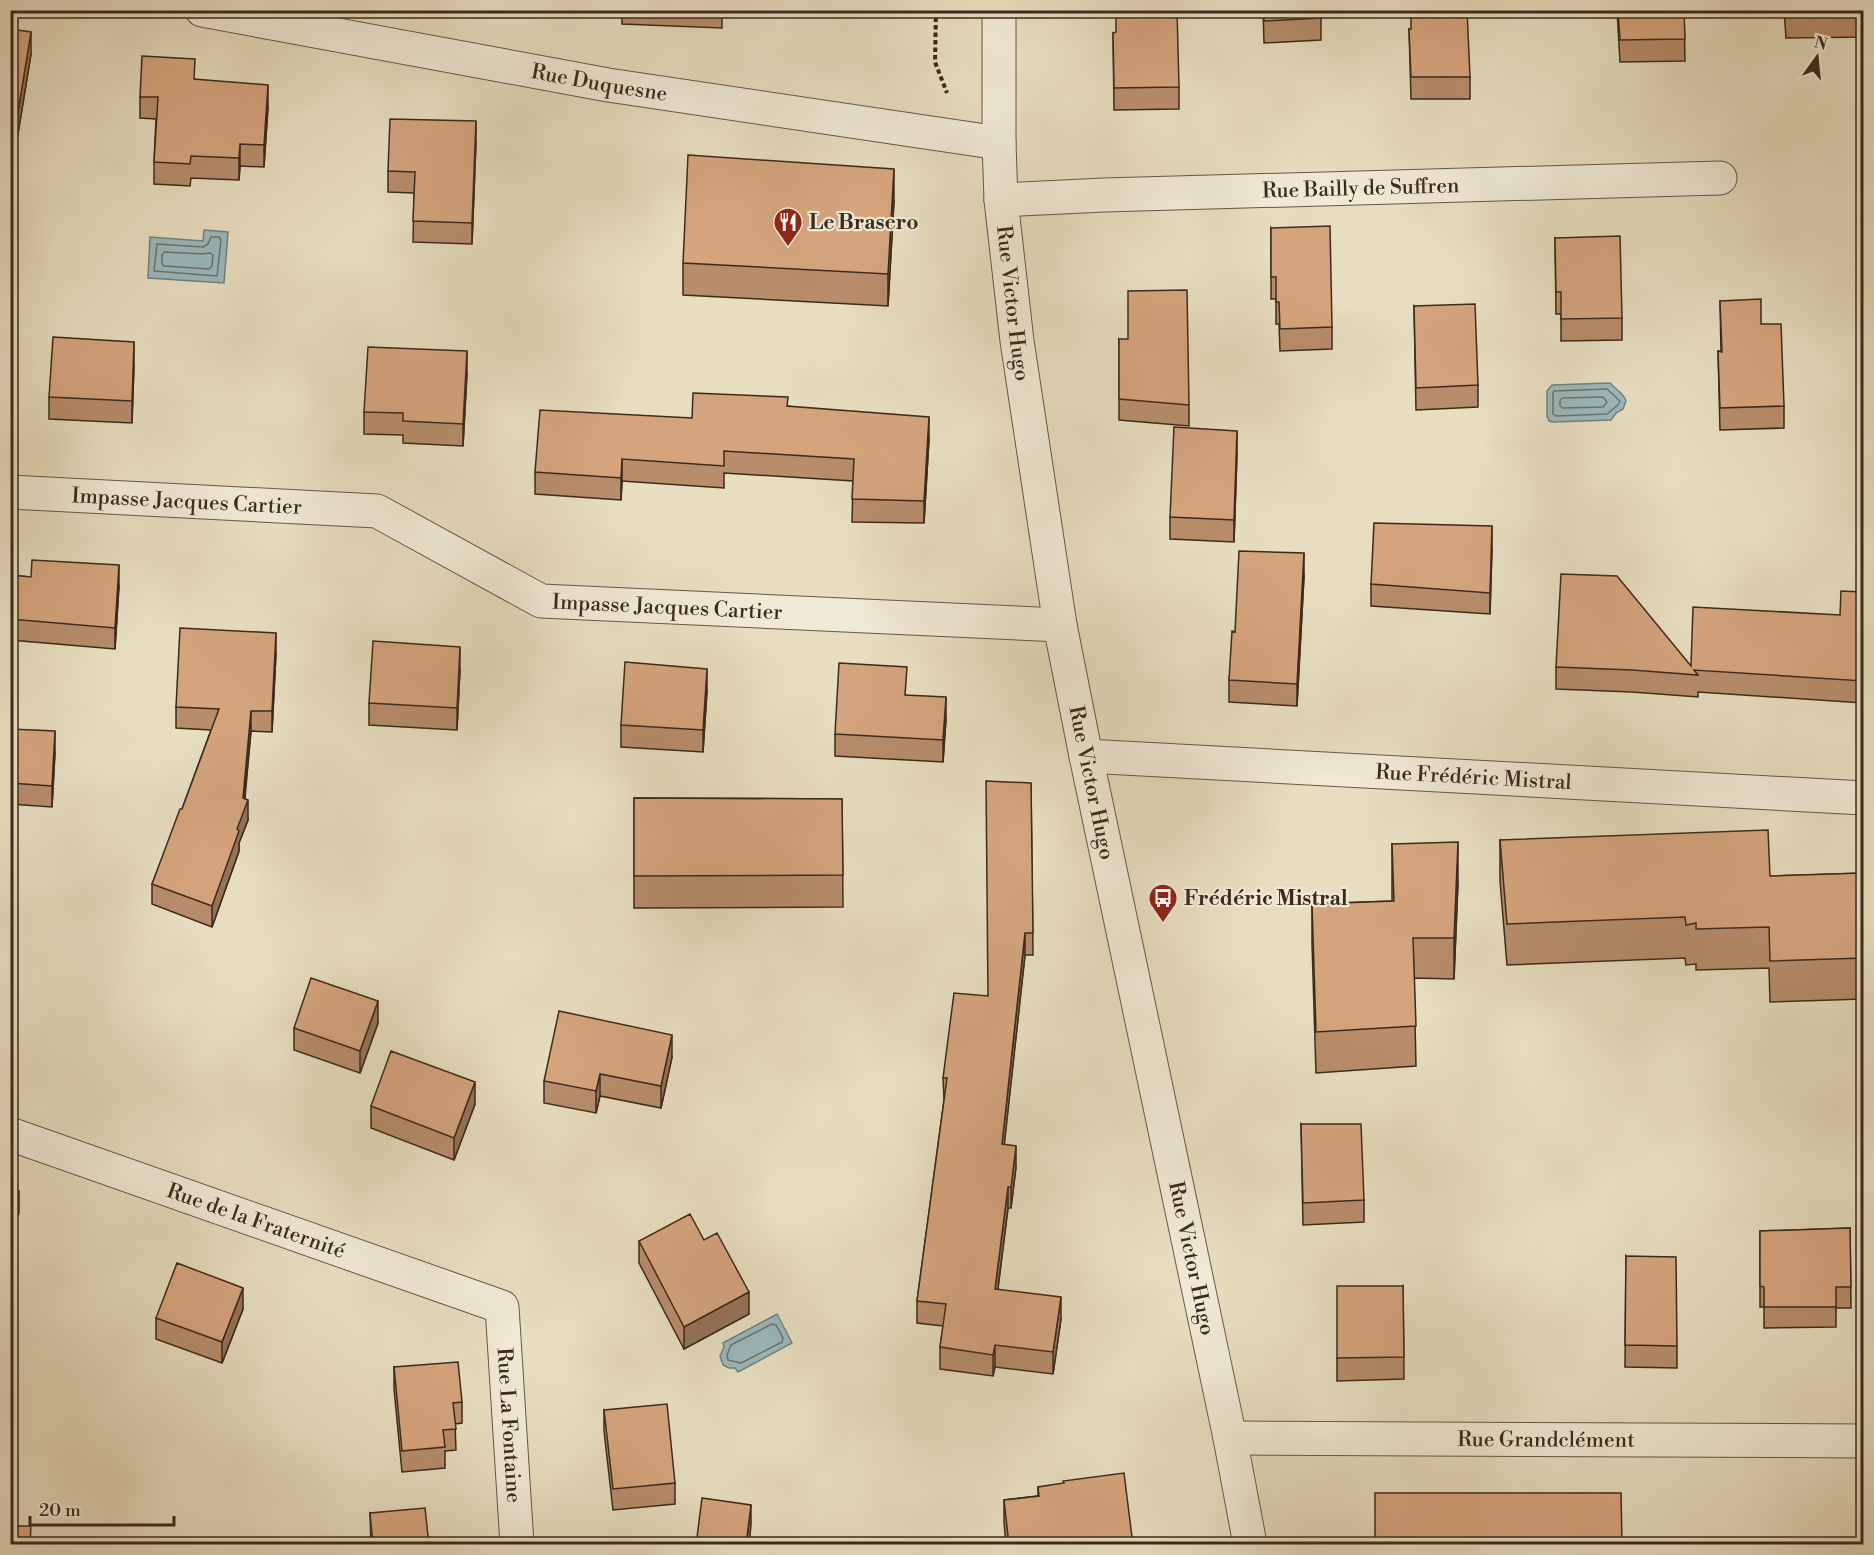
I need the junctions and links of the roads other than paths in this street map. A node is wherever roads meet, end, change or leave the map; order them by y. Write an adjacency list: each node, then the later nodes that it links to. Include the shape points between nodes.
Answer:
1 (999, 10): 3 (street, Rue Victor Hugo)
2 (207, 11): 3 (street, Rue Duquesne, via 608,85)
3 (999, 143): 5 (street, Rue Victor Hugo)
4 (1720, 178): 5 (street, Rue Bailly de Suffren)
5 (1001, 200): 7 (street, Rue Victor Hugo, via 1017,341)
6 (10, 492): 7 (street, Impasse Jacques Cartier, via 377,511 541,601)
7 (1060, 625): 8 (street, Rue Victor Hugo)
8 (1086, 756): 9 (street, Rue Frédéric Mistral); 12 (street, Rue Victor Hugo)
9 (1863, 798)
10 (10, 1134): 11 (street, Rue de la Fraternité)
11 (502, 1307): 14 (street, Rue La Fontaine)
12 (1230, 1438): 13 (street, Rue Grandclément); 15 (street, Rue Victor Hugo)
13 (1863, 1441)
14 (517, 1545)
15 (1250, 1545)

